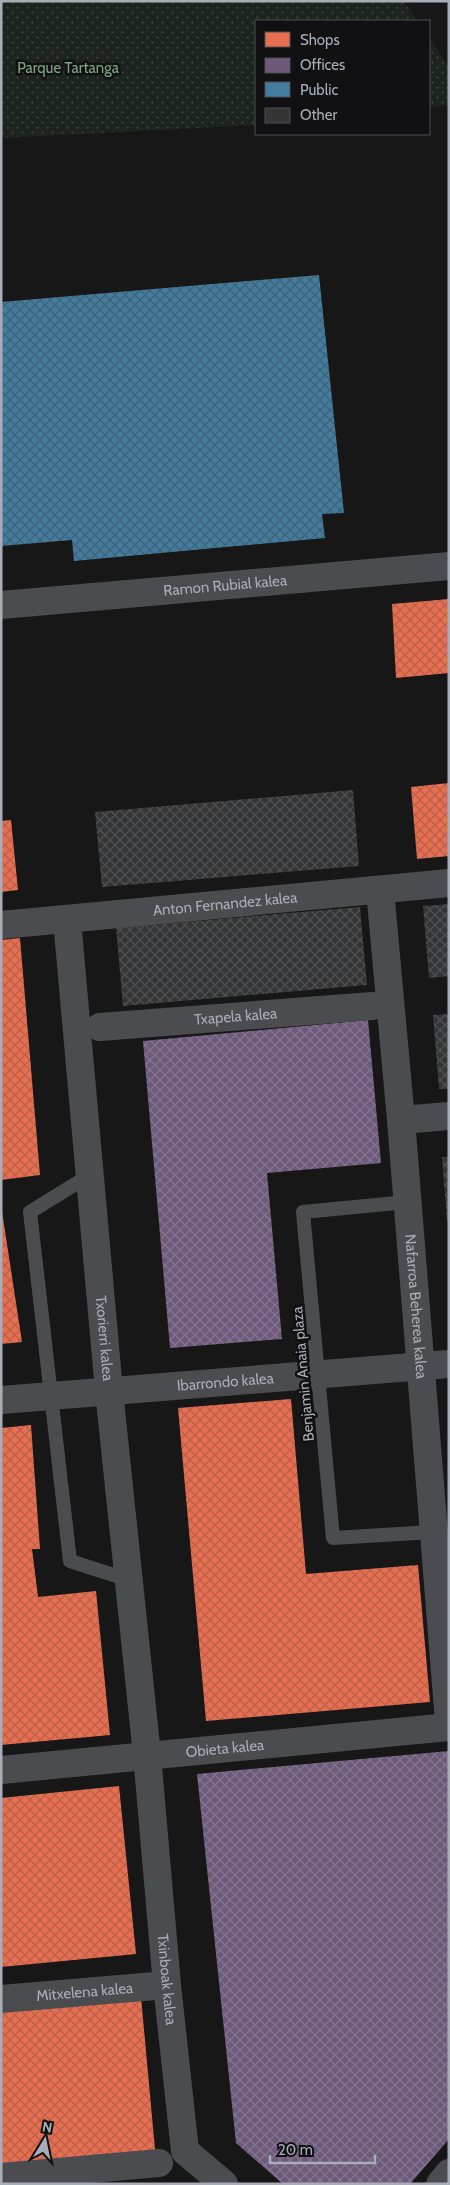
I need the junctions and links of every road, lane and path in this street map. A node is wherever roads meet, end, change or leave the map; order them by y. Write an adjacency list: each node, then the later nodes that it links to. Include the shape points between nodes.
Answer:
1 (449, 566): 2 (street, Ramon Rubial kalea)
2 (1, 605)
3 (449, 883): 4 (street, Anton Fernandez kalea)
4 (380, 890): 5 (street, Anton Fernandez kalea); 10 (street, Nafarroa Beherea kalea)
5 (67, 920): 6 (street, Anton Fernandez kalea); 11 (street, Txorierri kalea)
6 (1, 925)
7 (372, 1006): 8 (street, Txapela kalea)
8 (100, 1027)
9 (449, 1116): 10 (street)
10 (401, 1120): 12 (street, Nafarroa Beherea kalea)
11 (90, 1175): 16 (street, Txorierri kalea); 17 (lane, via 30,1212)
12 (407, 1202): 14 (street, Nafarroa Beherea kalea); 15 (lane, Benjamin Anaia plaza, via 304,1212)
13 (449, 1364): 14 (street, Ibarrondo kalea)
14 (419, 1366): 15 (street, Ibarrondo kalea); 19 (street, Nafarroa Beherea kalea)
15 (320, 1374): 16 (street, Ibarrondo kalea); 19 (lane, Benjamin Anaia plaza, via 333,1538)
16 (109, 1391): 17 (street, Ibarrondo kalea); 20 (street, Txorierri kalea)
17 (50, 1396): 18 (street, Ibarrondo kalea); 20 (lane, via 70,1561)
18 (1, 1400)
19 (433, 1532): 21 (street, Nafarroa Beherea kalea)
20 (129, 1580): 23 (street, Txorierri kalea)
21 (449, 1722)
22 (449, 1727): 23 (street, Obieta kalea)
23 (147, 1755): 24 (street, Obieta kalea); 25 (street, Txinboak kalea)
24 (1, 1770)
25 (167, 1985): 26 (street, Mitxelena kalea); 27 (street, Txinboak kalea)
26 (1, 1999)
27 (185, 2151): 28 (street); 31 (street)
28 (160, 2173): 30 (street)
29 (449, 2173): 32 (street)
30 (1, 2177)
31 (224, 2184)
32 (440, 2184)

